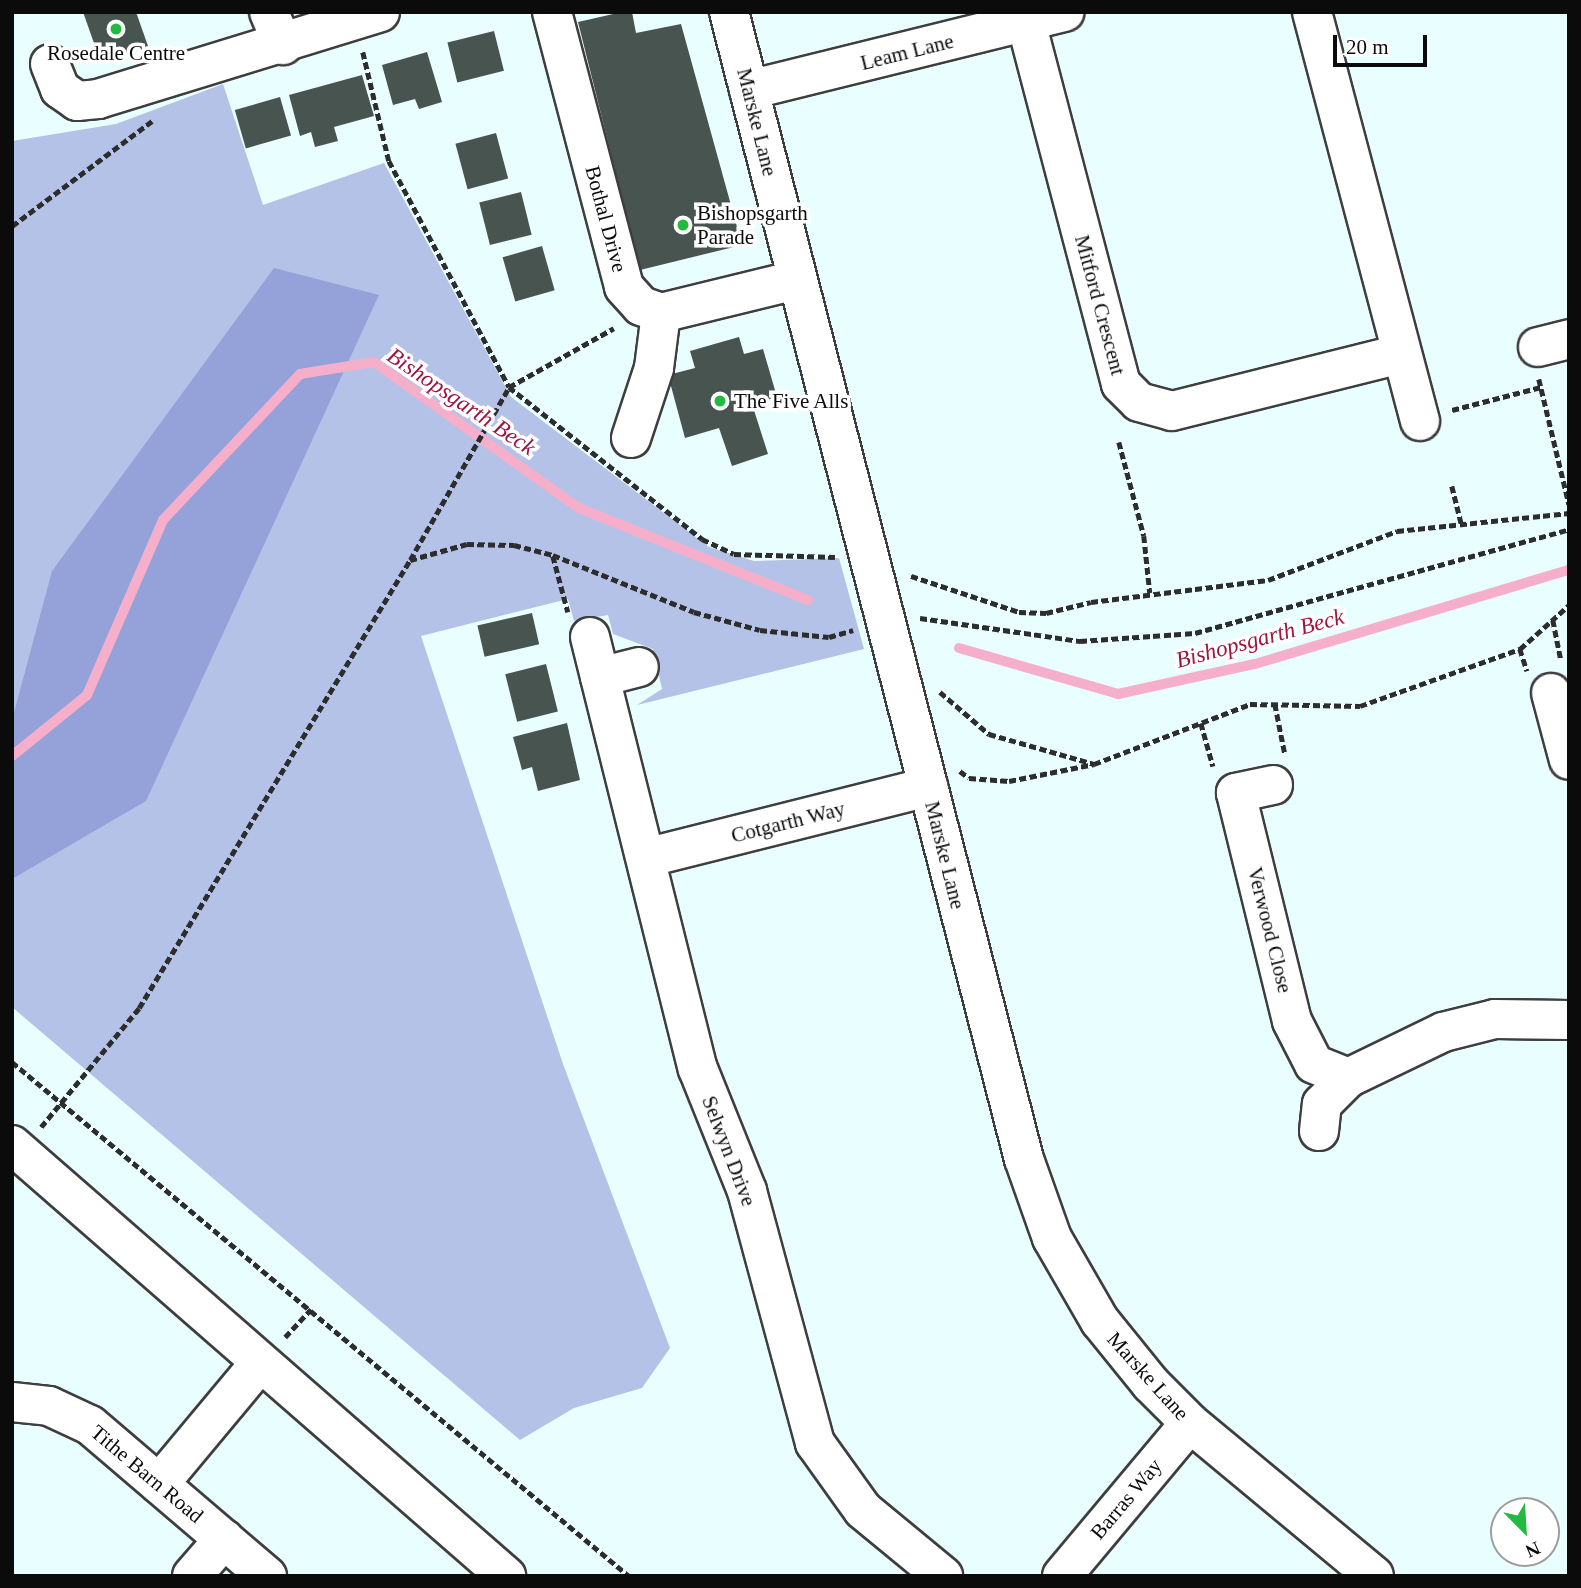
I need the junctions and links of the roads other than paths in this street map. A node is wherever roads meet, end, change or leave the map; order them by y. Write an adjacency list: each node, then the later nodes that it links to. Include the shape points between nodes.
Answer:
1 (552, 12): 11 (street, Bothal Drive, via 624,287 641,306)
2 (729, 12): 9 (street, Marske Lane)
3 (1065, 12): 6 (street, Leam Lane)
4 (1312, 12): 12 (street)
5 (368, 16): 7 (street)
6 (1027, 22): 9 (street, Leam Lane); 12 (street, Mitford Crescent, via 1121,384 1139,402 1172,411)
7 (276, 29): 8 (street, via 245,56 77,101 60,89)
8 (50, 64)
9 (749, 90): 10 (street, Marske Lane)
10 (796, 280): 11 (street); 21 (street, Marske Lane, via 869,564)
11 (661, 313): 14 (street, via 654,368)
12 (1401, 354): 13 (street)
13 (1434, 416)
14 (631, 439)
15 (581, 631): 17 (street, Selwyn Drive)
16 (639, 667): 17 (street)
17 (600, 677): 22 (street, Selwyn Drive)
18 (1558, 683): 19 (street)
19 (1569, 760)
20 (1279, 770): 24 (street, Verwood Close, via 1236,793 1292,1021 1314,1064)
21 (940, 776): 22 (street, Cotgarth Way); 29 (street, Marske Lane, via 1024,1158 1052,1238 1100,1321)
22 (649, 857): 35 (street, Selwyn Drive, via 698,1069 750,1201 815,1443 863,1510)
23 (1569, 1020): 24 (street, via 1495,1018 1456,1028)
24 (1348, 1078): 25 (street, via 1322,1104)
25 (1320, 1131)
26 (12, 1145): 27 (street)
27 (259, 1364): 30 (street); 34 (street)
28 (12, 1402): 30 (street, Tithe Barn Road, via 49,1406 90,1425)
29 (1189, 1423): 36 (street, Barras Way); 37 (street, Marske Lane)
30 (159, 1484): 31 (street, Tithe Barn Road)
31 (224, 1539): 32 (street); 33 (street, Tithe Barn Road)
32 (192, 1576)
33 (267, 1576)
34 (506, 1576)
35 (943, 1576)
36 (1062, 1576)
37 (1374, 1576)

